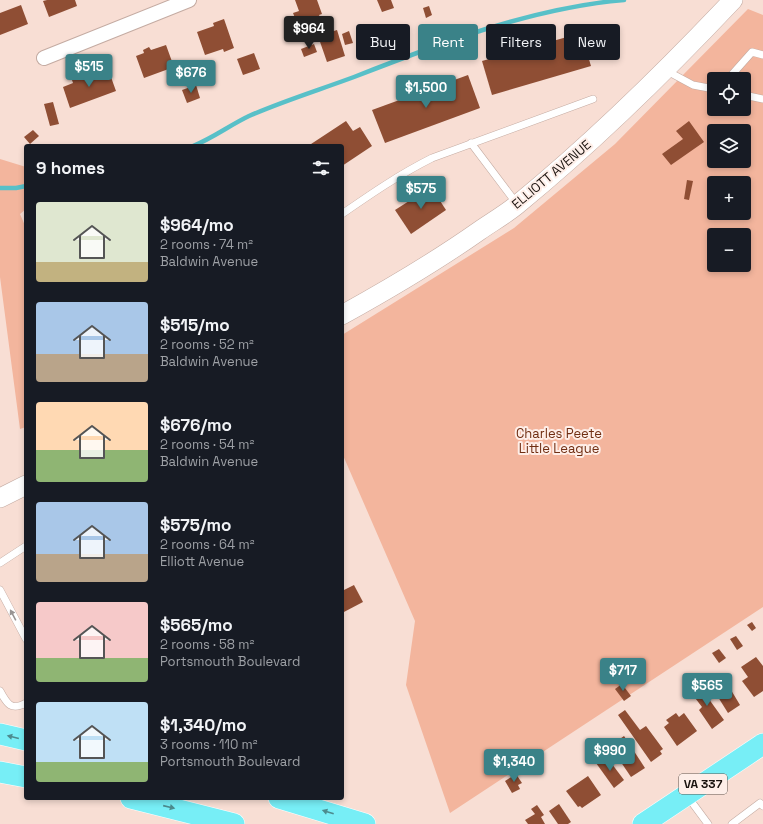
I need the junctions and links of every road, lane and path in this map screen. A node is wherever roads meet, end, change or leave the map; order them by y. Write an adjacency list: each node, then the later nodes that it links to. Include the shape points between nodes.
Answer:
1 (189, 0): 4 (street)
2 (734, 0): 5 (street, ELLIOTT AVENUE)
3 (763, 54): 6 (lane, via 752,52)
4 (44, 58)
5 (666, 70): 7 (lane, via 693,85); 12 (street, ELLIOTT AVENUE, via 614,120)
6 (734, 72)
7 (707, 88)
8 (751, 96): 10 (lane)
9 (593, 99): 11 (lane)
10 (763, 99)
11 (471, 143): 12 (lane); 13 (lane, via 407,170)
12 (518, 204): 14 (street, ELLIOTT AVENUE, via 442,256)
13 (344, 213)
14 (344, 314)
15 (24, 486): 16 (street)
16 (0, 498)
17 (24, 547): 18 (lane)
18 (0, 564)
19 (0, 590): 20 (lane, one-way to 19)
20 (24, 635)
21 (0, 691): 22 (lane, via 10,705 15,707)
22 (24, 704)
23 (0, 734): 24 (main road, one-way to 23)
24 (24, 740)
25 (763, 744): 28 (main road, VA 337)
26 (0, 772): 27 (main road)
27 (24, 777)
28 (687, 795): 34 (main road, VA 337); 35 (lane)
29 (139, 800): 32 (main road, one-way to 32)
30 (286, 800): 33 (main road, one-way to 30)
31 (763, 806): 36 (lane, via 760,803)
32 (234, 824)
33 (365, 824)
34 (643, 824)
35 (708, 824)
36 (732, 824)

